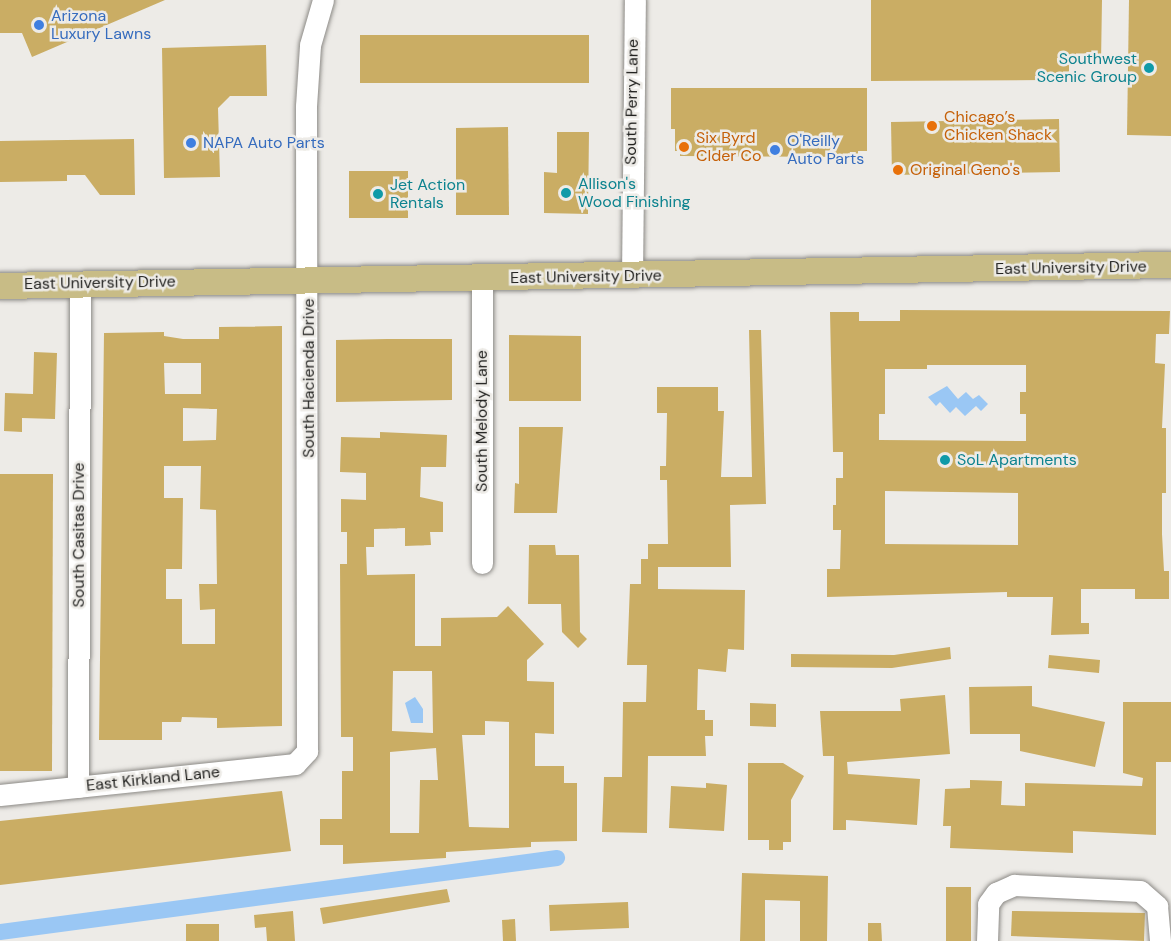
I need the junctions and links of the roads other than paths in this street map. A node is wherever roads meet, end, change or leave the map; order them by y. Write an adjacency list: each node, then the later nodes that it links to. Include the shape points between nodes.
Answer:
1 (323, 0): 6 (street, South Hacienda Drive, via 310,45 307,87)
2 (635, 0): 4 (street, South Perry Lane)
3 (1171, 265): 4 (main road, East University Drive)
4 (633, 277): 5 (main road, East University Drive)
5 (482, 279): 6 (main road, East University Drive); 9 (street, South Melody Lane)
6 (309, 280): 7 (main road, East University Drive); 10 (street, South Hacienda Drive)
7 (80, 283): 8 (main road, East University Drive); 11 (street, South Casitas Drive)
8 (0, 286)
9 (482, 563)
10 (304, 758): 11 (street, East Kirkland Lane, via 295,764)
11 (78, 787): 12 (street, East Kirkland Lane)
12 (0, 795)
13 (987, 941): 14 (street, via 988,904 996,893 1014,885 1140,891 1157,906)
14 (1160, 941)

